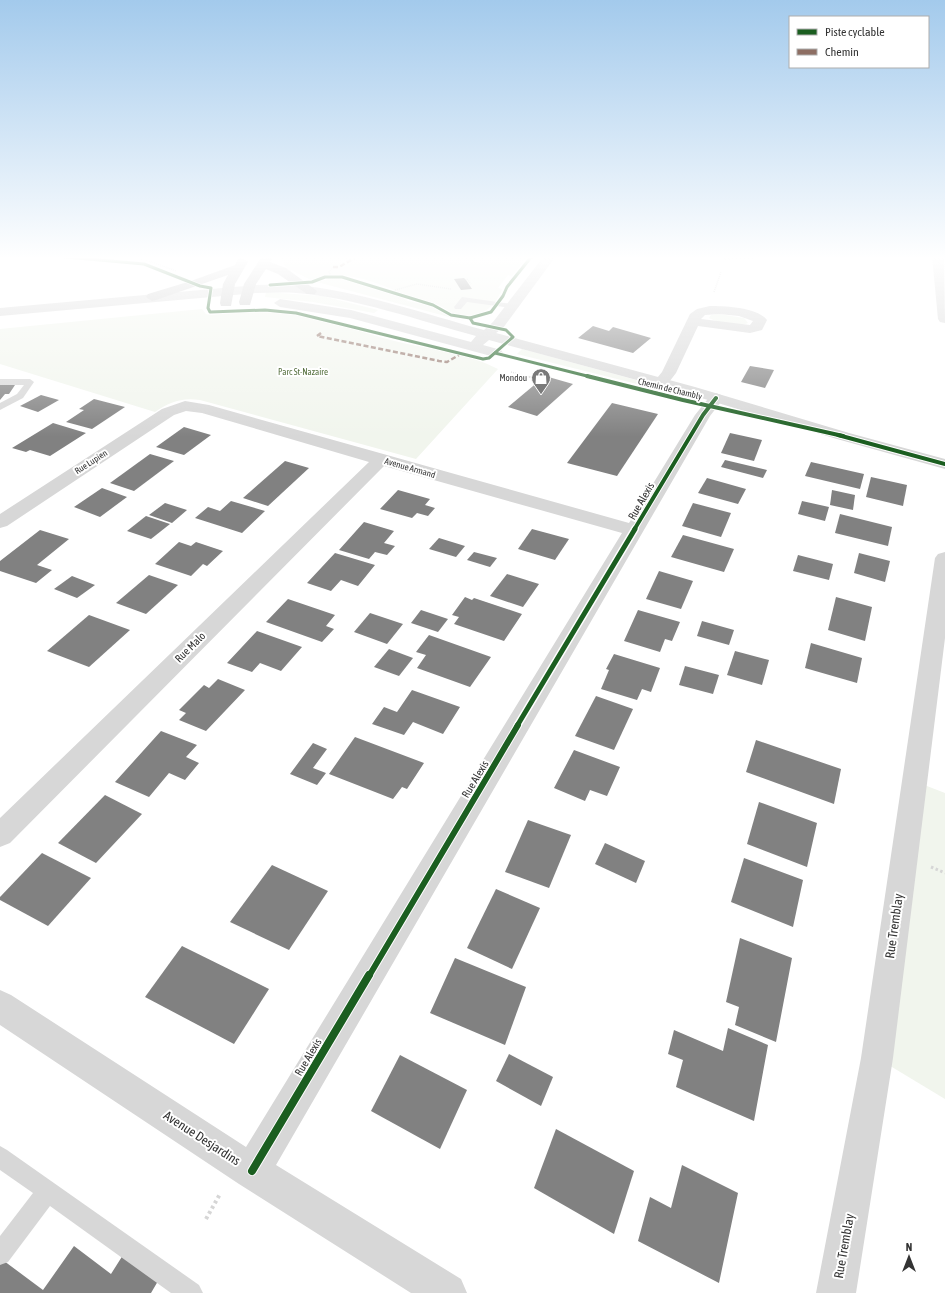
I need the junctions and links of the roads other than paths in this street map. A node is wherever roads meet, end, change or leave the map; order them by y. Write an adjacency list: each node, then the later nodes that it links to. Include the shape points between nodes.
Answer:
1 (64, 316): 6 (street, Chemin de Chambly)
2 (359, 316): 8 (street, Chemin de Chambly)
3 (418, 316): 7 (street, Chemin de Chambly)
4 (504, 316): 7 (street)
5 (694, 322): 10 (street)
6 (0, 324)
7 (487, 335): 8 (street); 10 (street, Chemin de Chambly)
8 (472, 347): 11 (street, Chemin de Chambly)
9 (0, 382): 13 (lane, via 30,382 20,396)
10 (661, 383): 11 (street, Chemin de Chambly)
11 (713, 402): 15 (street, Chemin de Chambly); 17 (street, Rue Alexis)
12 (185, 406): 14 (street, Avenue Armand, via 203,408); 16 (street, Rue Lupien, via 168,412)
13 (0, 407)
14 (381, 460): 17 (street, Avenue Armand); 20 (street, Rue Malo)
15 (945, 464)
16 (0, 522)
17 (635, 531): 23 (street, Rue Alexis)
18 (945, 558): 19 (street, Rue Tremblay)
19 (937, 664): 28 (street, Rue Tremblay, via 877,1058)
20 (0, 835)
21 (0, 1006): 23 (street, Avenue Desjardins)
22 (0, 1157): 24 (lane)
23 (252, 1171): 27 (street, Avenue Desjardins)
24 (48, 1191): 25 (lane); 26 (lane)
25 (0, 1254)
26 (191, 1293)
27 (447, 1293)
28 (836, 1293)

